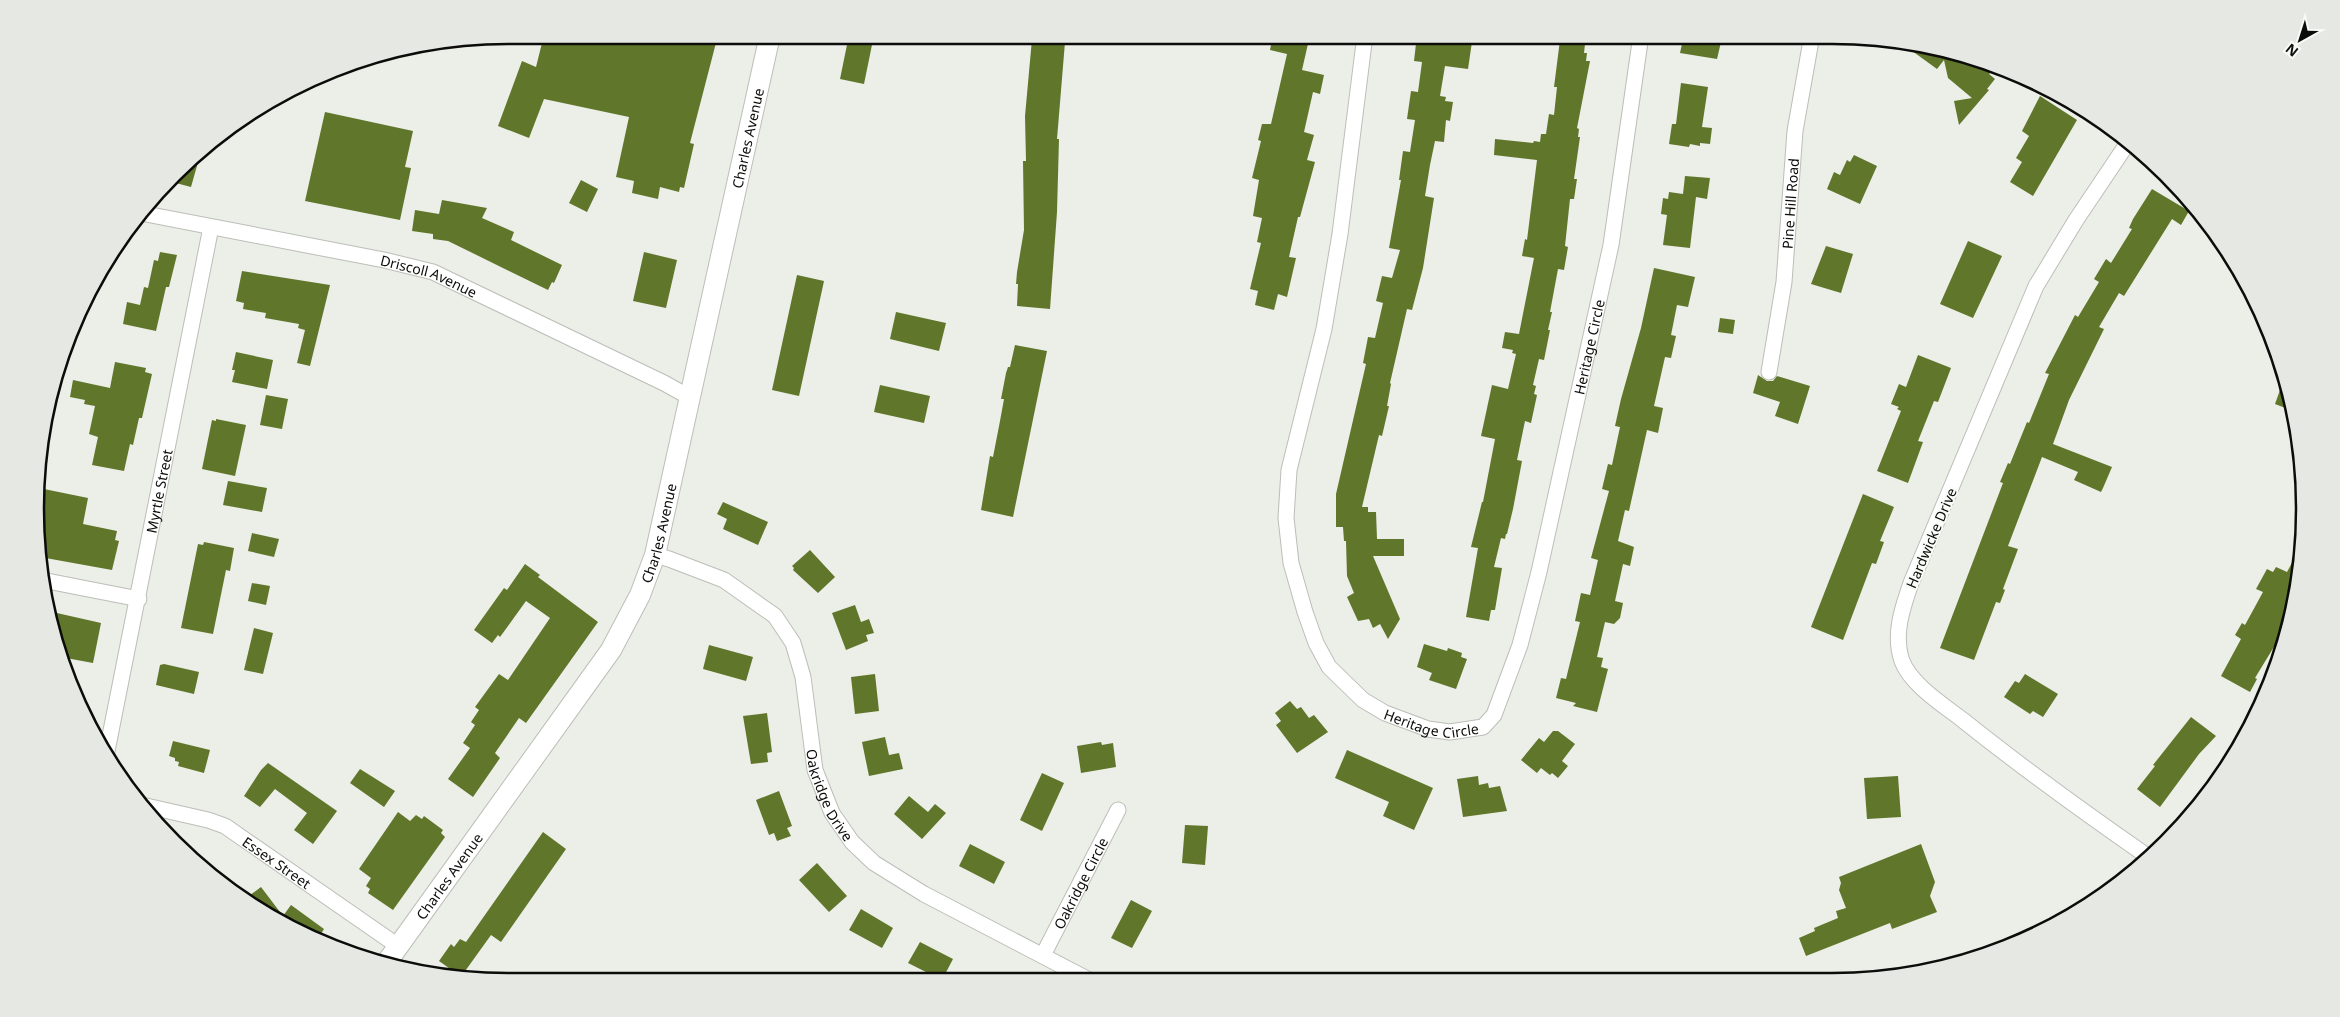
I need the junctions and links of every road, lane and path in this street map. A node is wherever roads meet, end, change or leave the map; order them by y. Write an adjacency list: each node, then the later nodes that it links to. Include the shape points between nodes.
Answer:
1 (768, 44): 9 (street, Charles Avenue)
2 (1364, 44): 3 (street, Heritage Circle, via 1340,234 1324,329 1290,470 1286,518 1291,564 1316,643 1329,667 1364,700 1385,713 1428,729 1450,732 1483,727 1494,715 1520,645 1611,245)
3 (1640, 44)
4 (1810, 44): 8 (street, Pine Hill Road, via 1795,131 1784,282)
5 (2124, 148): 16 (street, Hardwicke Drive, via 2036,286 1911,584 1901,612 1898,641 1903,663 1920,686 2026,771)
6 (149, 215): 7 (street, Driscoll Avenue)
7 (211, 227): 9 (street, Driscoll Avenue, via 433,272); 12 (street, Myrtle Street)
8 (1769, 372)
9 (691, 398): 10 (street, Charles Avenue)
10 (655, 555): 17 (street, Charles Avenue, via 640,595 611,650); 18 (street, Oakridge Drive, via 724,580 775,616 793,642 803,677 815,770 832,813 852,842 874,863 924,894)
11 (50, 582): 12 (street)
12 (139, 599): 13 (street, Myrtle Street)
13 (108, 745)
14 (154, 809): 17 (street, Essex Street, via 225,826)
15 (1118, 810): 18 (street, Oakridge Circle)
16 (2143, 853)
17 (393, 954)
18 (1043, 955): 19 (street, Oakridge Drive)
19 (1075, 973)

